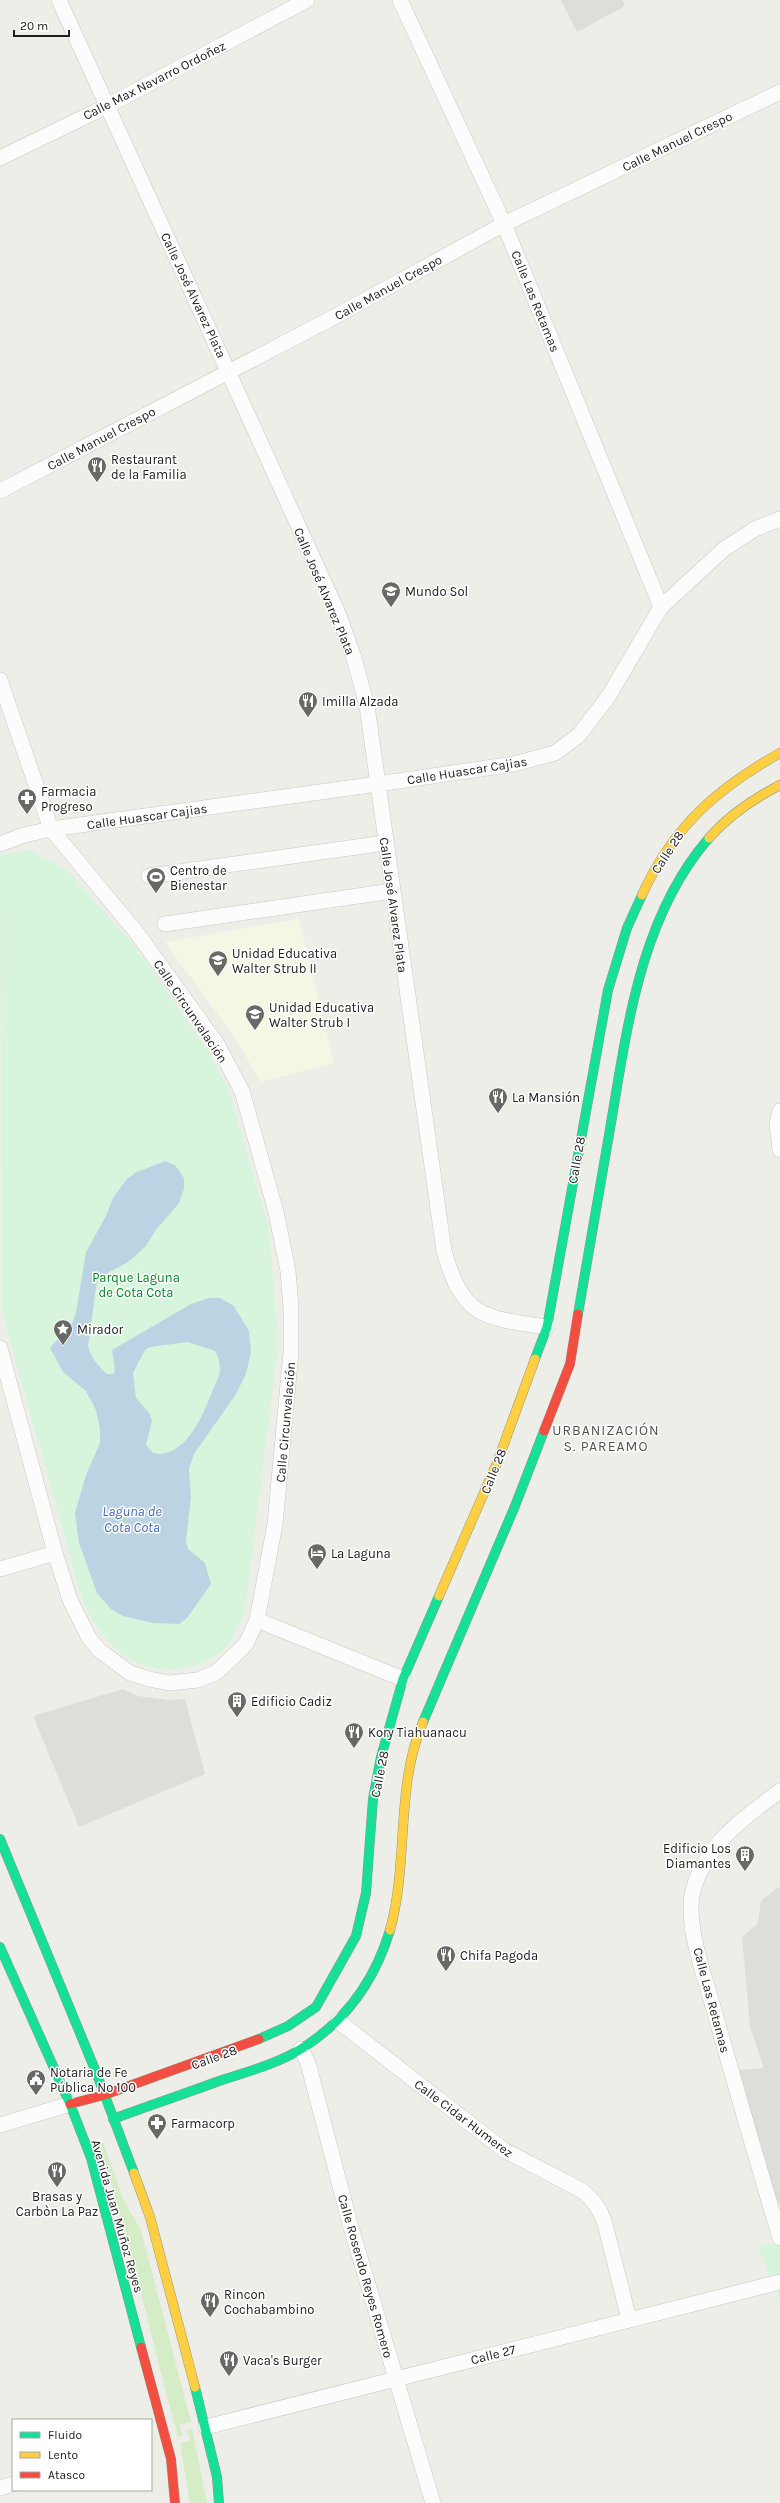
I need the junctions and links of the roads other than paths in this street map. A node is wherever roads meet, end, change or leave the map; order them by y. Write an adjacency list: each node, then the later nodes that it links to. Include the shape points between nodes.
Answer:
1 (59, 0): 5 (street, Calle José Alvarez Plata)
2 (307, 0): 5 (street, Calle Max Navarro Ordoñez)
3 (400, 0): 7 (street, Calle Las Retamas)
4 (780, 92): 7 (street, Calle Manuel Crespo)
5 (107, 106): 6 (street, Calle Max Navarro Ordoñez); 8 (street, Calle José Alvarez Plata)
6 (0, 158)
7 (504, 224): 8 (street, Calle Manuel Crespo, via 334,317); 11 (street, Calle Las Retamas)
8 (228, 371): 9 (street, Calle Manuel Crespo); 14 (street, Calle José Alvarez Plata, via 338,613 367,706)
9 (0, 491)
10 (780, 520): 11 (street, Calle Huascar Cajias, via 755,529 724,549)
11 (661, 607): 14 (street, Calle Huascar Cajias, via 608,697 579,735 555,753 514,764)
12 (0, 680): 16 (street)
13 (780, 753): 19 (main road, Calle 28, via 744,773 718,792 678,833)
14 (378, 784): 16 (street, Calle Huascar Cajias); 17 (street, Calle José Alvarez Plata)
15 (780, 785): 21 (main road, Calle 28, via 752,800 721,824)
16 (50, 829): 18 (street, via 24,834); 32 (street, Calle Circunvalación, via 137,933 217,1044 242,1091 276,1212 288,1271 291,1352 275,1524)
17 (385, 843): 20 (street); 22 (street, Calle José Alvarez Plata)
18 (0, 844)
19 (651, 875): 21 (main road); 24 (main road, Calle 28, via 625,935 608,990)
20 (149, 876)
21 (669, 884): 25 (main road, Calle 28)
22 (392, 892): 23 (street); 28 (street, Calle José Alvarez Plata, via 444,1251 452,1278 472,1308 498,1320)
23 (165, 924)
24 (591, 1075): 25 (main road); 28 (main road, Calle 28)
25 (611, 1079): 38 (main road, Calle 28, via 570,1364 515,1506 416,1727 409,1764 397,1905 374,1974 361,1996)
26 (780, 1111): 27 (street, via 777,1123)
27 (780, 1148)
28 (550, 1328): 33 (main road, Calle 28, via 497,1463)
29 (0, 1348): 30 (street, Calle Circunvalación)
30 (55, 1553): 31 (street); 32 (street, Calle Circunvalación, via 70,1600 89,1638 99,1650 130,1673 169,1682 198,1680 217,1672 231,1660 246,1644)
31 (0, 1569)
32 (257, 1620): 33 (street)
33 (404, 1679): 37 (main road, Calle 28, via 395,1720 381,1757 373,1799 366,1893 356,1936)
34 (780, 1791): 46 (street, Calle Las Retamas, via 751,1811 723,1837 703,1864 690,1904 691,1923 711,1998)
35 (0, 1840): 41 (main road)
36 (0, 1947): 42 (main road, Avenida Juan Muñoz Reyes)
37 (316, 2007): 38 (main road); 39 (main road, Calle 28)
38 (338, 2021): 40 (main road, Calle 28); 48 (street, Calle Cidar Humerez, via 504,2150 582,2190 592,2198 600,2209 605,2224)
39 (288, 2026): 40 (main road); 41 (main road, Calle 28, via 251,2044)
40 (298, 2043): 44 (main road, Calle 28, via 262,2066); 49 (street, Calle Rosendo Reyes Romero, via 308,2063 350,2224)
41 (104, 2095): 42 (main road, Calle 28); 44 (main road, Avenida Juan Muñoz Reyes)
42 (70, 2104): 43 (main road); 45 (street); 51 (main road, Avenida Juan Muñoz Reyes, via 91,2158 110,2226)
43 (86, 2114)
44 (109, 2119): 50 (main road, Avenida Juan Muñoz Reyes, via 150,2217)
45 (0, 2126)
46 (780, 2238)
47 (780, 2282): 48 (street, Calle 27)
48 (629, 2319): 49 (street, Calle 27)
49 (396, 2379): 50 (street, Calle 27); 56 (street, Calle Rosendo Reyes Romero)
50 (206, 2427): 55 (main road, Avenida Juan Muñoz Reyes, via 217,2477)
51 (158, 2437): 54 (main road, Avenida Juan Muñoz Reyes, via 171,2459)
52 (12, 2484): 53 (street)
53 (0, 2488)
54 (175, 2503)
55 (219, 2503)
56 (433, 2503)

